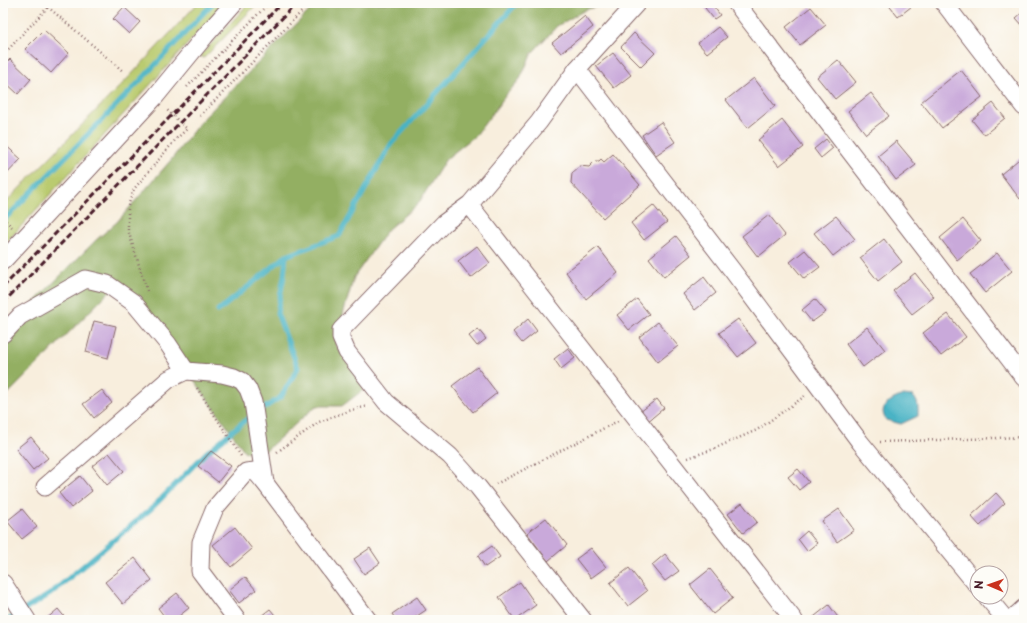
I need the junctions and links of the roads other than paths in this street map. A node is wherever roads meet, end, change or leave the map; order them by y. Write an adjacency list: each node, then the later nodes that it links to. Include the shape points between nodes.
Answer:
1 (234, 3): 8 (street, via 155,97)
2 (637, 3): 5 (street)
3 (736, 3): 11 (street)
4 (944, 3): 6 (street)
5 (577, 69): 14 (street, via 860,442); 21 (street, via 539,122 470,204 444,223 341,330 341,338 347,352 386,402 450,456 478,487)
6 (1024, 107)
7 (472, 208): 22 (street)
8 (3, 261)
9 (3, 334): 10 (street, via 20,316 86,279 107,284 134,303)
10 (186, 370): 12 (street, via 234,376 248,389 255,410); 13 (street, via 169,379)
11 (1024, 378)
12 (261, 473): 19 (street, via 246,472 215,508 201,542 200,571); 20 (street)
13 (45, 487)
14 (969, 575)
15 (3, 583): 18 (street)
16 (994, 605): 23 (street)
17 (1024, 608): 24 (street)
18 (27, 620)
19 (237, 620)
20 (368, 620)
21 (583, 620)
22 (794, 620)
23 (1006, 620)
24 (1011, 620)

